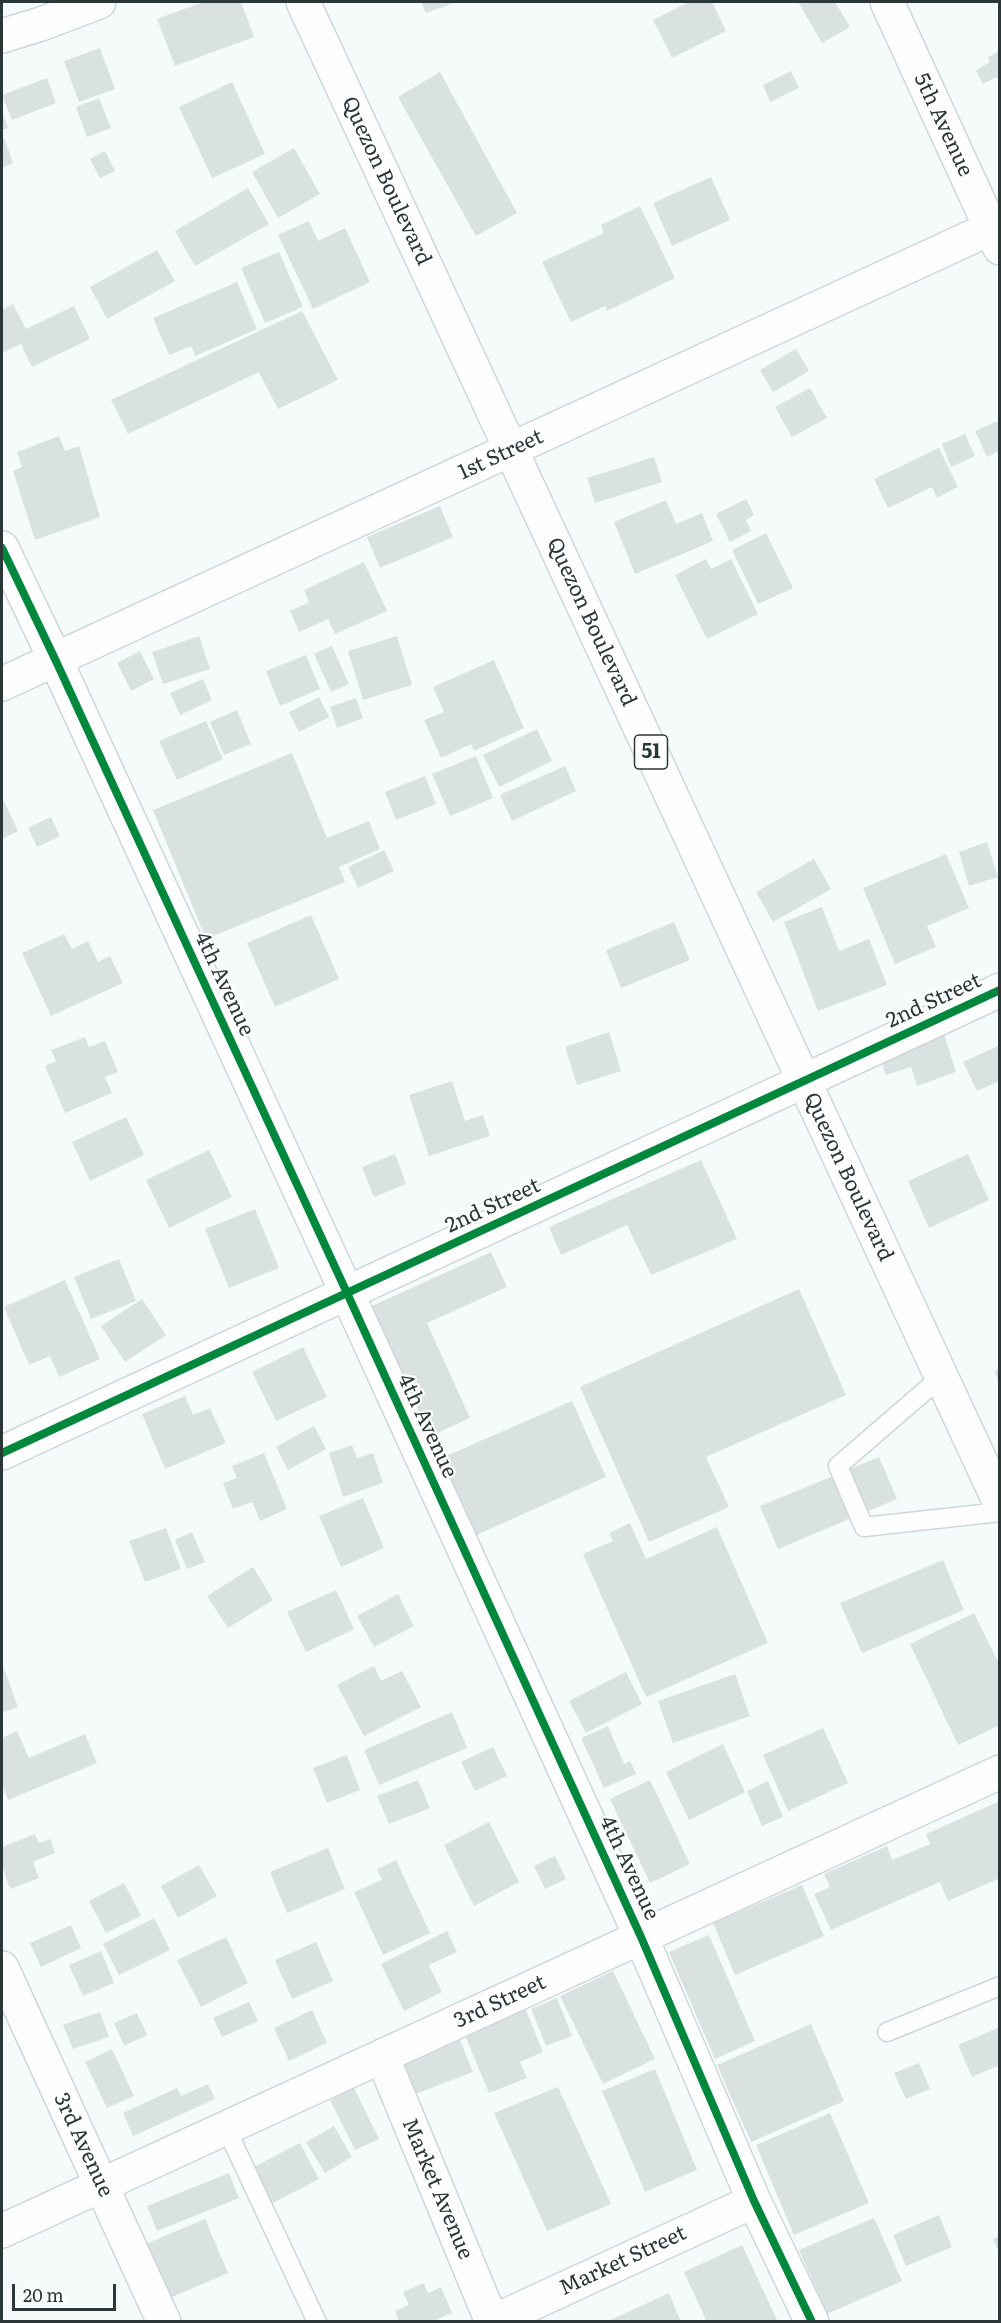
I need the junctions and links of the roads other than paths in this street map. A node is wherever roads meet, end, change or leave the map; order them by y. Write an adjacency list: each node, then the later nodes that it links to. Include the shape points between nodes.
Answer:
1 (99, 2): 4 (main road)
2 (303, 2): 6 (main road, Quezon Boulevard / 51)
3 (887, 2): 5 (main road, 5th Avenue)
4 (2, 36)
5 (996, 234): 6 (main road, 1st Street)
6 (511, 450): 8 (main road, 1st Street); 11 (main road, Quezon Boulevard / 51)
7 (2, 548): 8 (main road, 4th Avenue)
8 (55, 659): 9 (main road, 1st Street); 12 (main road, 4th Avenue)
9 (2, 684)
10 (999, 990): 11 (main road, 2nd Street)
11 (804, 1081): 12 (main road, 2nd Street); 13 (main road, Quezon Boulevard / 51)
12 (347, 1293): 14 (main road, 2nd Street); 18 (main road, 4th Avenue)
13 (941, 1377): 15 (main road, Quezon Boulevard / 51); 16 (lane, via 838,1466 864,1527)
14 (2, 1453)
15 (999, 1503)
16 (999, 1512)
17 (999, 1772): 18 (main road, 3rd Street)
18 (641, 1937): 22 (main road, 3rd Street); 25 (main road, 4th Avenue)
19 (2, 1968): 24 (main road, 3rd Avenue)
20 (999, 1986): 21 (lane)
21 (886, 2032)
22 (382, 2056): 23 (main road, 3rd Street); 29 (main road, Market Avenue)
23 (226, 2128): 24 (main road, 3rd Street); 28 (lane)
24 (101, 2185): 26 (main road, 3rd Street); 27 (main road, 3rd Avenue)
25 (754, 2201): 29 (main road, Market Street); 30 (main road, 4th Avenue)
26 (2, 2231)
27 (164, 2322)
28 (317, 2322)
29 (492, 2322)
30 (812, 2322)

